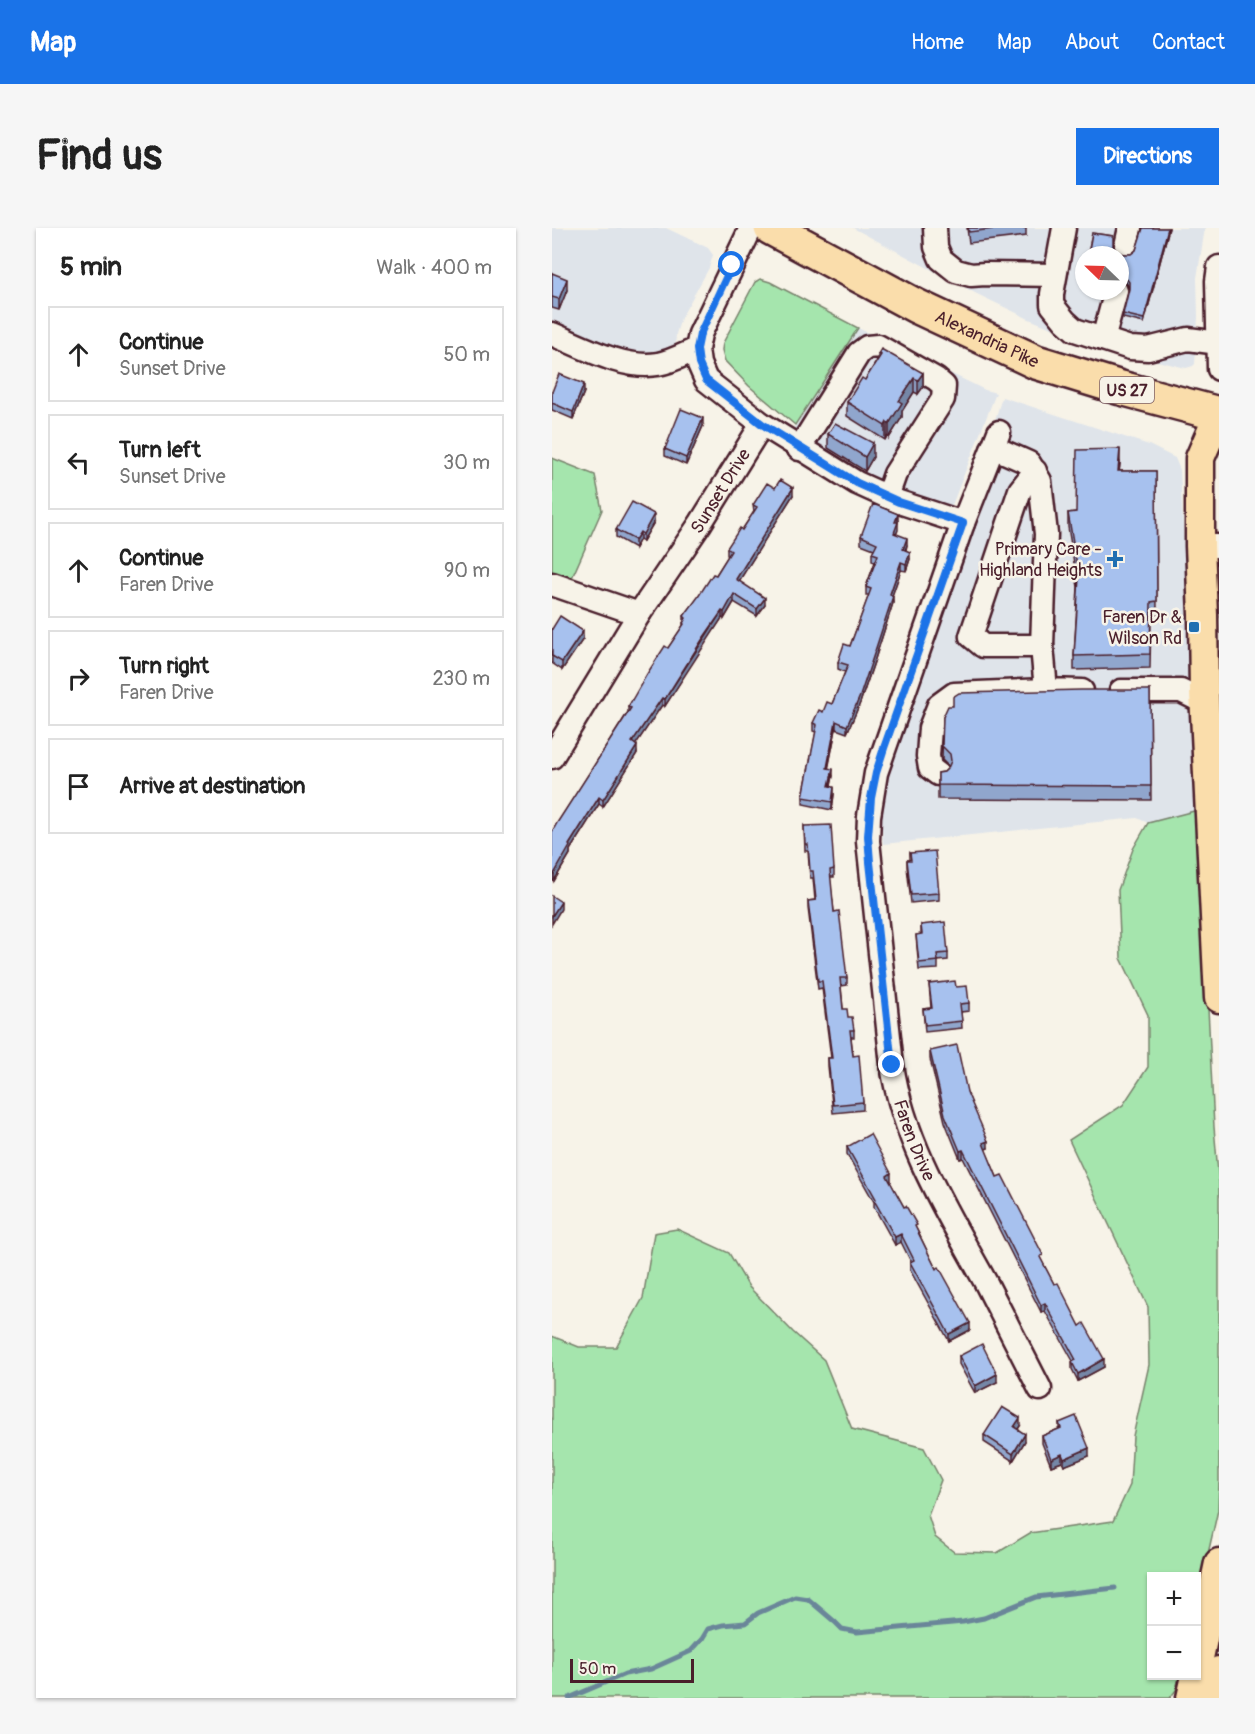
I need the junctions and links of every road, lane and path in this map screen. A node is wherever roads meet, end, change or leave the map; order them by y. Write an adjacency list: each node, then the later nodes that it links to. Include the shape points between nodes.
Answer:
1 (751, 228): 12 (street, via 706,319)
2 (771, 228): 14 (highway, Alexandria Pike / US 27, via 916,306 1036,362)
3 (935, 228): 6 (street, via 941,260 956,271 971,275)
4 (1054, 228): 6 (street)
5 (1064, 228): 6 (street)
6 (1057, 267): 10 (street, via 1052,305 1075,330)
7 (1218, 276): 11 (street)
8 (1114, 300): 10 (street)
9 (552, 334): 12 (street, via 631,364 658,364)
10 (1103, 339): 11 (street, via 1148,349 1188,339)
11 (1219, 343): 13 (street)
12 (697, 349): 15 (street, via 706,380)
13 (1219, 369)
14 (1219, 414): 20 (main road, via 1200,458)
15 (762, 424): 16 (street); 22 (street, Sunset Drive)
16 (799, 449): 18 (street); 18 (street, via 859,353 878,345 944,386 943,399 895,474)
17 (1035, 471): 19 (street, Faren Drive, via 996,440); 23 (street, via 1040,481 1046,534); 23 (street, via 1020,490 971,636 983,646)
18 (886, 497): 19 (street)
19 (963, 523): 29 (street, Faren Drive, via 876,773 869,816 870,862 892,1065 906,1125)
20 (1210, 546): 25 (main road, via 1204,674)
21 (552, 584): 22 (street)
22 (639, 614): 26 (street, Sunset Drive)
23 (1042, 646): 24 (street)
24 (1046, 690): 25 (street); 27 (street, via 954,694 939,705 930,728 928,756 930,768)
25 (1193, 697): 28 (main road)
26 (552, 757)
27 (938, 774)
28 (1219, 998)
29 (1040, 1389)
30 (1219, 1563): 32 (main road)
31 (1219, 1671): 32 (main road)
32 (1196, 1689)

